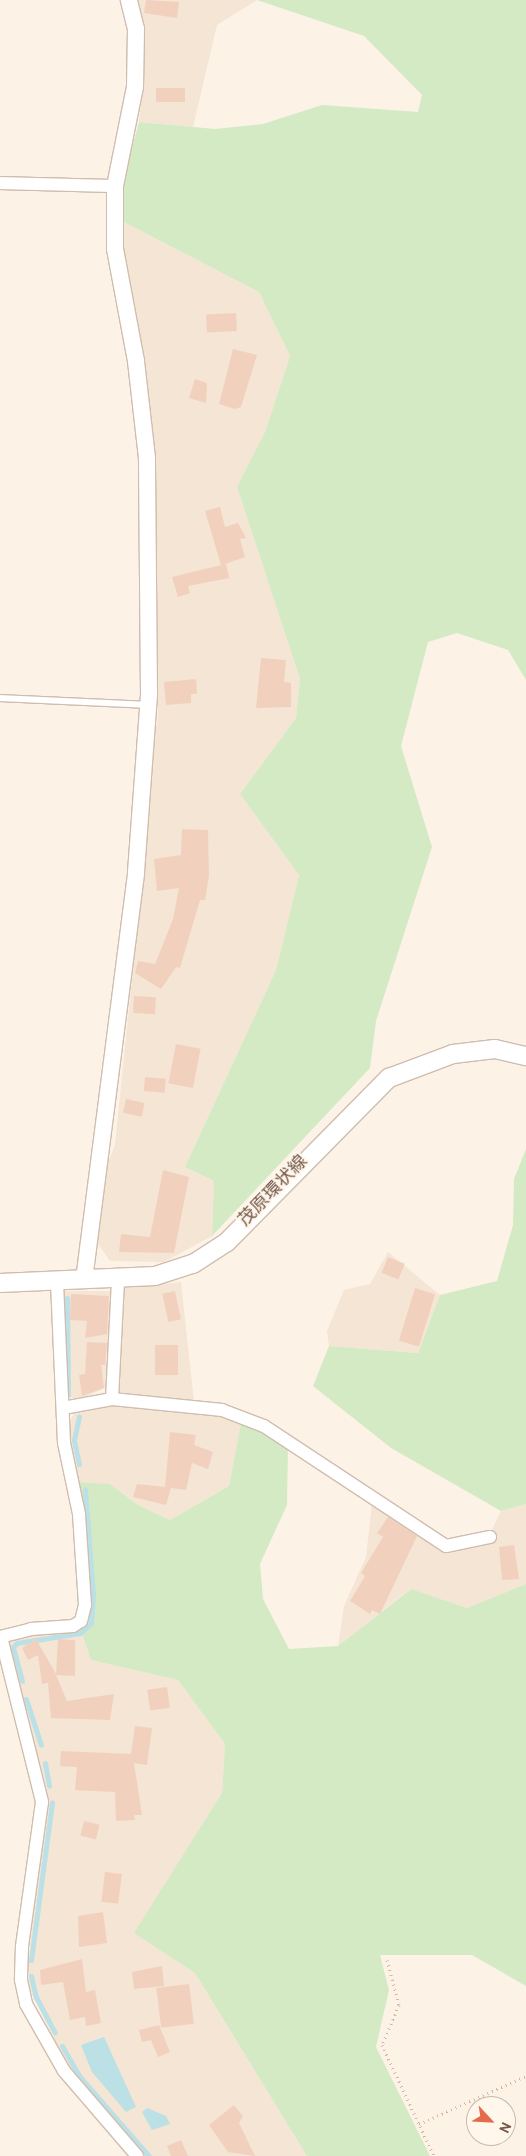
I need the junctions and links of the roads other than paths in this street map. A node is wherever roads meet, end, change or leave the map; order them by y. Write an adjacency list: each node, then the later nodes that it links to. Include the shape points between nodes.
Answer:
1 (129, 0): 3 (street, via 136,29 135,87)
2 (0, 183): 3 (street)
3 (115, 186): 5 (street, via 115,249 136,361 147,458)
4 (0, 698): 5 (lane)
5 (147, 705): 8 (street, via 136,872)
6 (526, 1056): 7 (main road, 茂原環状線, via 495,1049 453,1054 389,1078 227,1242 193,1264 155,1276)
7 (118, 1279): 8 (main road, 茂原環状線); 11 (street)
8 (84, 1280): 9 (main road, 茂原環状線)
9 (57, 1282): 10 (main road, 茂原環状線); 12 (street)
10 (0, 1283)
11 (112, 1398): 12 (street); 13 (street, via 222,1410 264,1426 446,1546)
12 (63, 1408): 14 (street, via 64,1443 79,1514 84,1575 81,1621 73,1626 31,1629)
13 (490, 1537)
14 (0, 1637): 15 (street, via 42,1802 22,1946 21,1980 26,2004 64,2071)
15 (137, 2156)

